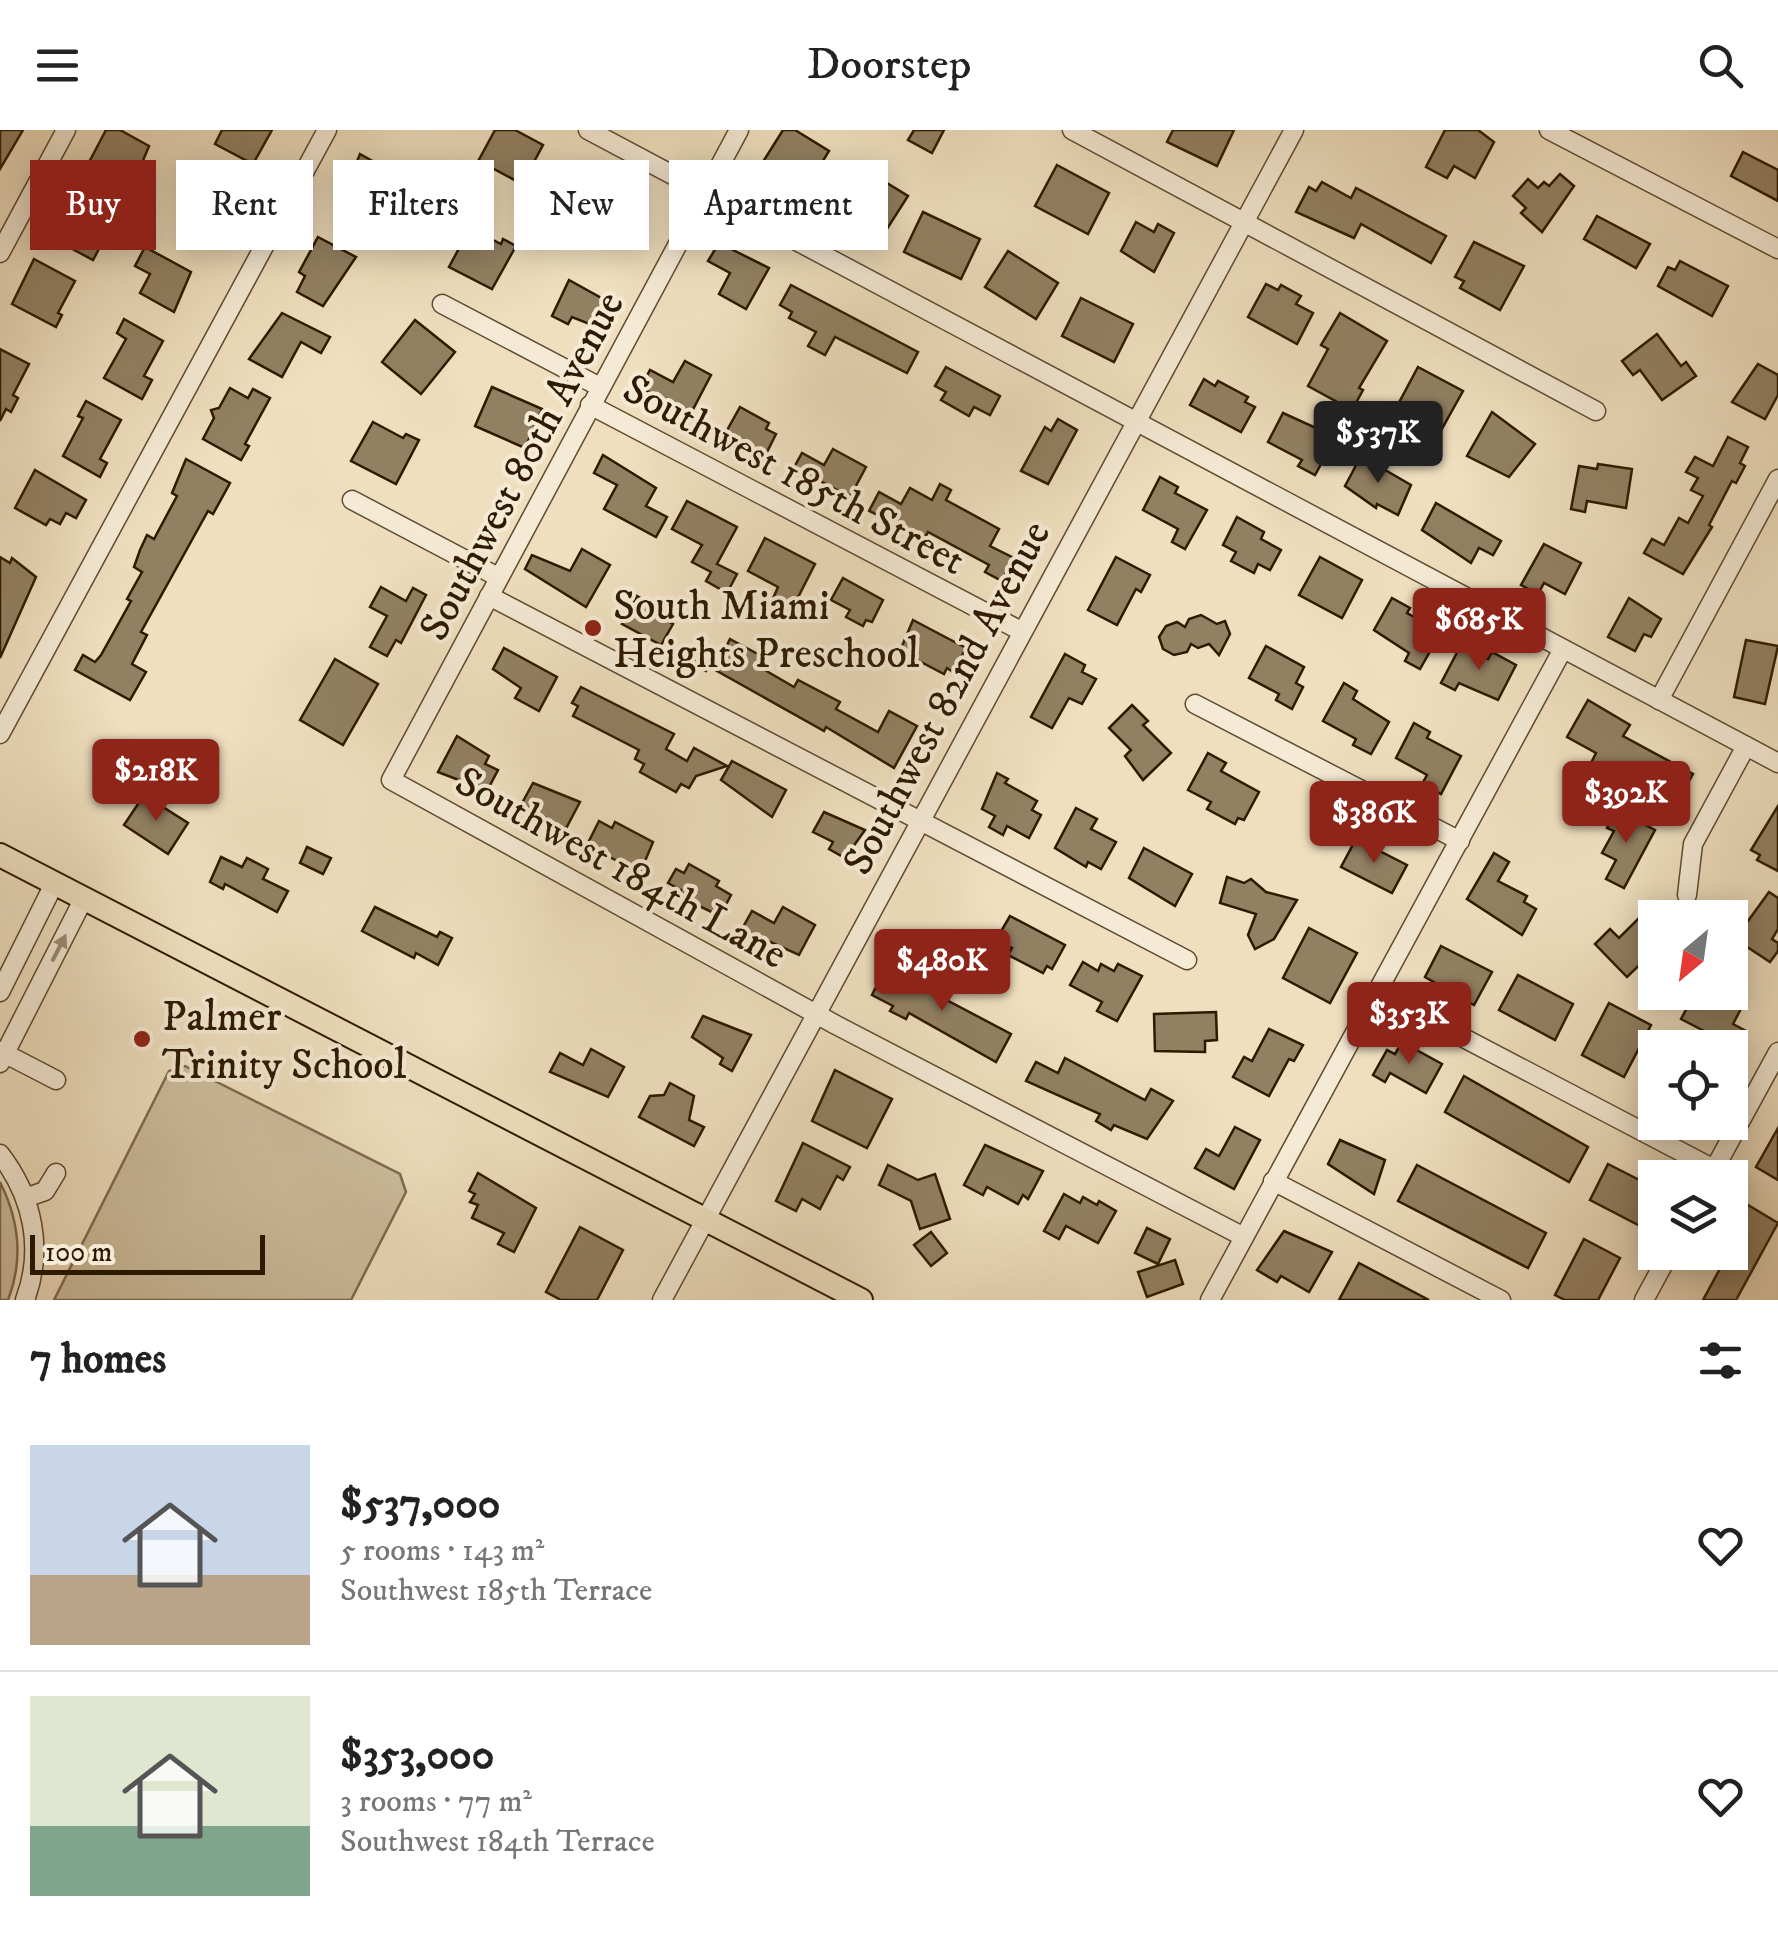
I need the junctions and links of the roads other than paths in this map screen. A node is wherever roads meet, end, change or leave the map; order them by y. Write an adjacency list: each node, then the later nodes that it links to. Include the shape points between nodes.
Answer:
1 (66, 130): 11 (street)
2 (327, 130): 30 (street)
3 (588, 130): 9 (street)
4 (739, 130): 8 (street, Southwest 80th Avenue)
5 (1072, 130): 12 (street)
6 (1294, 130): 12 (street, Southwest 82nd Avenue)
7 (1550, 130): 13 (street)
8 (723, 160)
9 (669, 173)
10 (0, 210): 11 (street)
11 (18, 220): 16 (street)
12 (1243, 223): 20 (street); 21 (street, Southwest 82nd Avenue)
13 (1778, 249)
14 (674, 250): 18 (street, Southwest 80th Avenue)
15 (813, 250): 21 (street)
16 (0, 253)
17 (442, 304): 18 (street, Southwest 185th Street)
18 (600, 388): 19 (street, Southwest 80th Avenue)
19 (590, 405): 24 (street, Southwest 80th Avenue); 26 (street, Southwest 185th Street)
20 (1596, 410)
21 (1134, 422): 26 (street, Southwest 82nd Avenue); 27 (street)
22 (1777, 484): 28 (street)
23 (352, 500): 24 (street)
24 (498, 578): 25 (street, Southwest 80th Avenue)
25 (489, 596): 33 (street, Southwest 80th Avenue); 34 (street)
26 (1021, 631): 34 (street, Southwest 82nd Avenue)
27 (1564, 649): 28 (street); 35 (street)
28 (1659, 700): 31 (street)
29 (1195, 704): 35 (street)
30 (0, 734)
31 (1746, 746): 32 (street); 38 (street, via 1693,844)
32 (1778, 762)
33 (391, 780): 43 (street, Southwest 184th Lane)
34 (918, 820): 40 (street); 43 (street, Southwest 82nd Avenue)
35 (1460, 841): 42 (street)
36 (0, 855): 37 (main road)
37 (54, 884): 39 (main road); 41 (street)
38 (1687, 895)
39 (83, 900): 45 (street, one-way to 39); 53 (main road)
40 (1187, 960)
41 (0, 992)
42 (1376, 992): 48 (street); 51 (street)
43 (814, 1012): 53 (street, Southwest 82nd Avenue); 54 (street, Southwest 184th Lane)
44 (1778, 1052): 49 (street)
45 (2, 1056): 46 (street)
46 (56, 1080)
47 (0, 1154): 52 (street)
48 (1688, 1160)
49 (1719, 1160)
50 (56, 1172): 52 (street, via 45,1191)
51 (1274, 1181): 54 (street); 60 (street)
52 (25, 1198): 56 (street, via 34,1252)
53 (704, 1218): 57 (street, Southwest 82nd Avenue); 58 (main road)
54 (1244, 1237): 59 (street)
55 (1660, 1270): 61 (street)
56 (25, 1300)
57 (662, 1300)
58 (861, 1300)
59 (1210, 1300)
60 (1500, 1300)
61 (1644, 1300)

